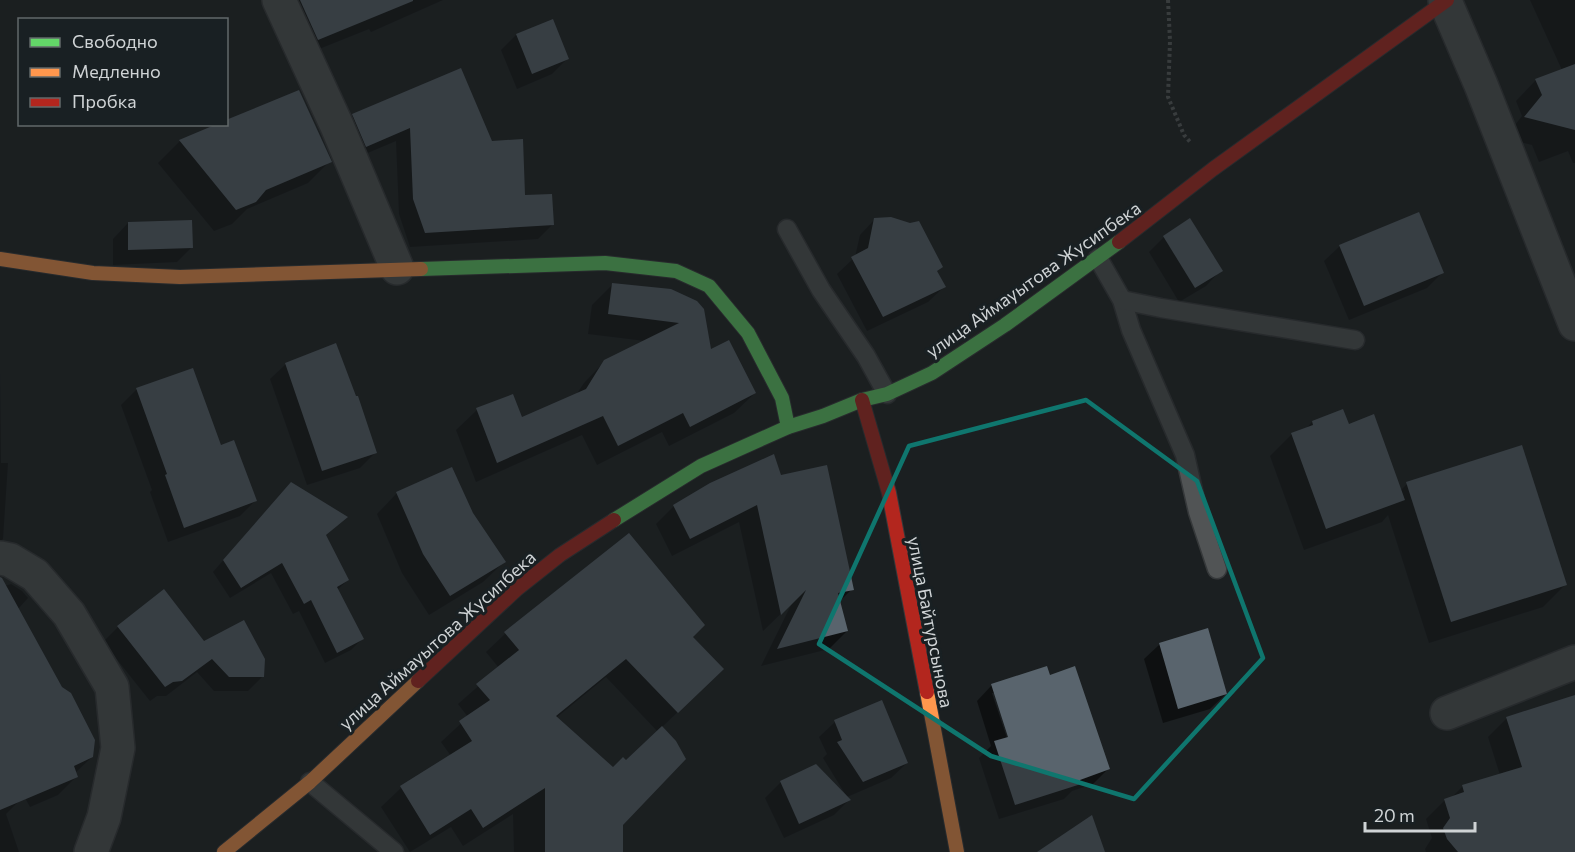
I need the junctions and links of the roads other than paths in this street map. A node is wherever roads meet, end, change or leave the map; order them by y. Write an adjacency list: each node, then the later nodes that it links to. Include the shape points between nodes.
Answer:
1 (279, 0): 6 (street)
2 (1446, 0): 4 (street, улица Аймауытова Жусипбека, via 1213,169); 8 (street)
3 (787, 229): 10 (lane)
4 (1098, 258): 7 (lane); 10 (street, улица Аймауытова Жусипбека, via 932,373)
5 (0, 259): 6 (street, via 93,273 180,277)
6 (396, 268): 12 (street, via 605,262 676,271 709,286 748,333 782,398)
7 (1122, 300): 9 (lane); 14 (lane, via 1185,455)
8 (1575, 324)
9 (1355, 340)
10 (887, 394): 11 (street, улица Аймауытова Жусипбека)
11 (862, 400): 12 (street, улица Аймауытова Жусипбека); 21 (street, улица Байтурсынова, via 889,493)
12 (788, 427): 17 (street, улица Аймауытова Жусипбека, via 701,466 560,555 517,589)
13 (0, 558): 18 (street, via 35,575 69,614 112,687 118,748 104,817)
14 (1217, 569)
15 (1575, 662): 16 (street)
16 (1447, 713)
17 (310, 782): 19 (street, улица Аймауытова Жусипбека); 20 (lane)
18 (91, 852)
19 (224, 852)
20 (394, 852)
21 (957, 852)

